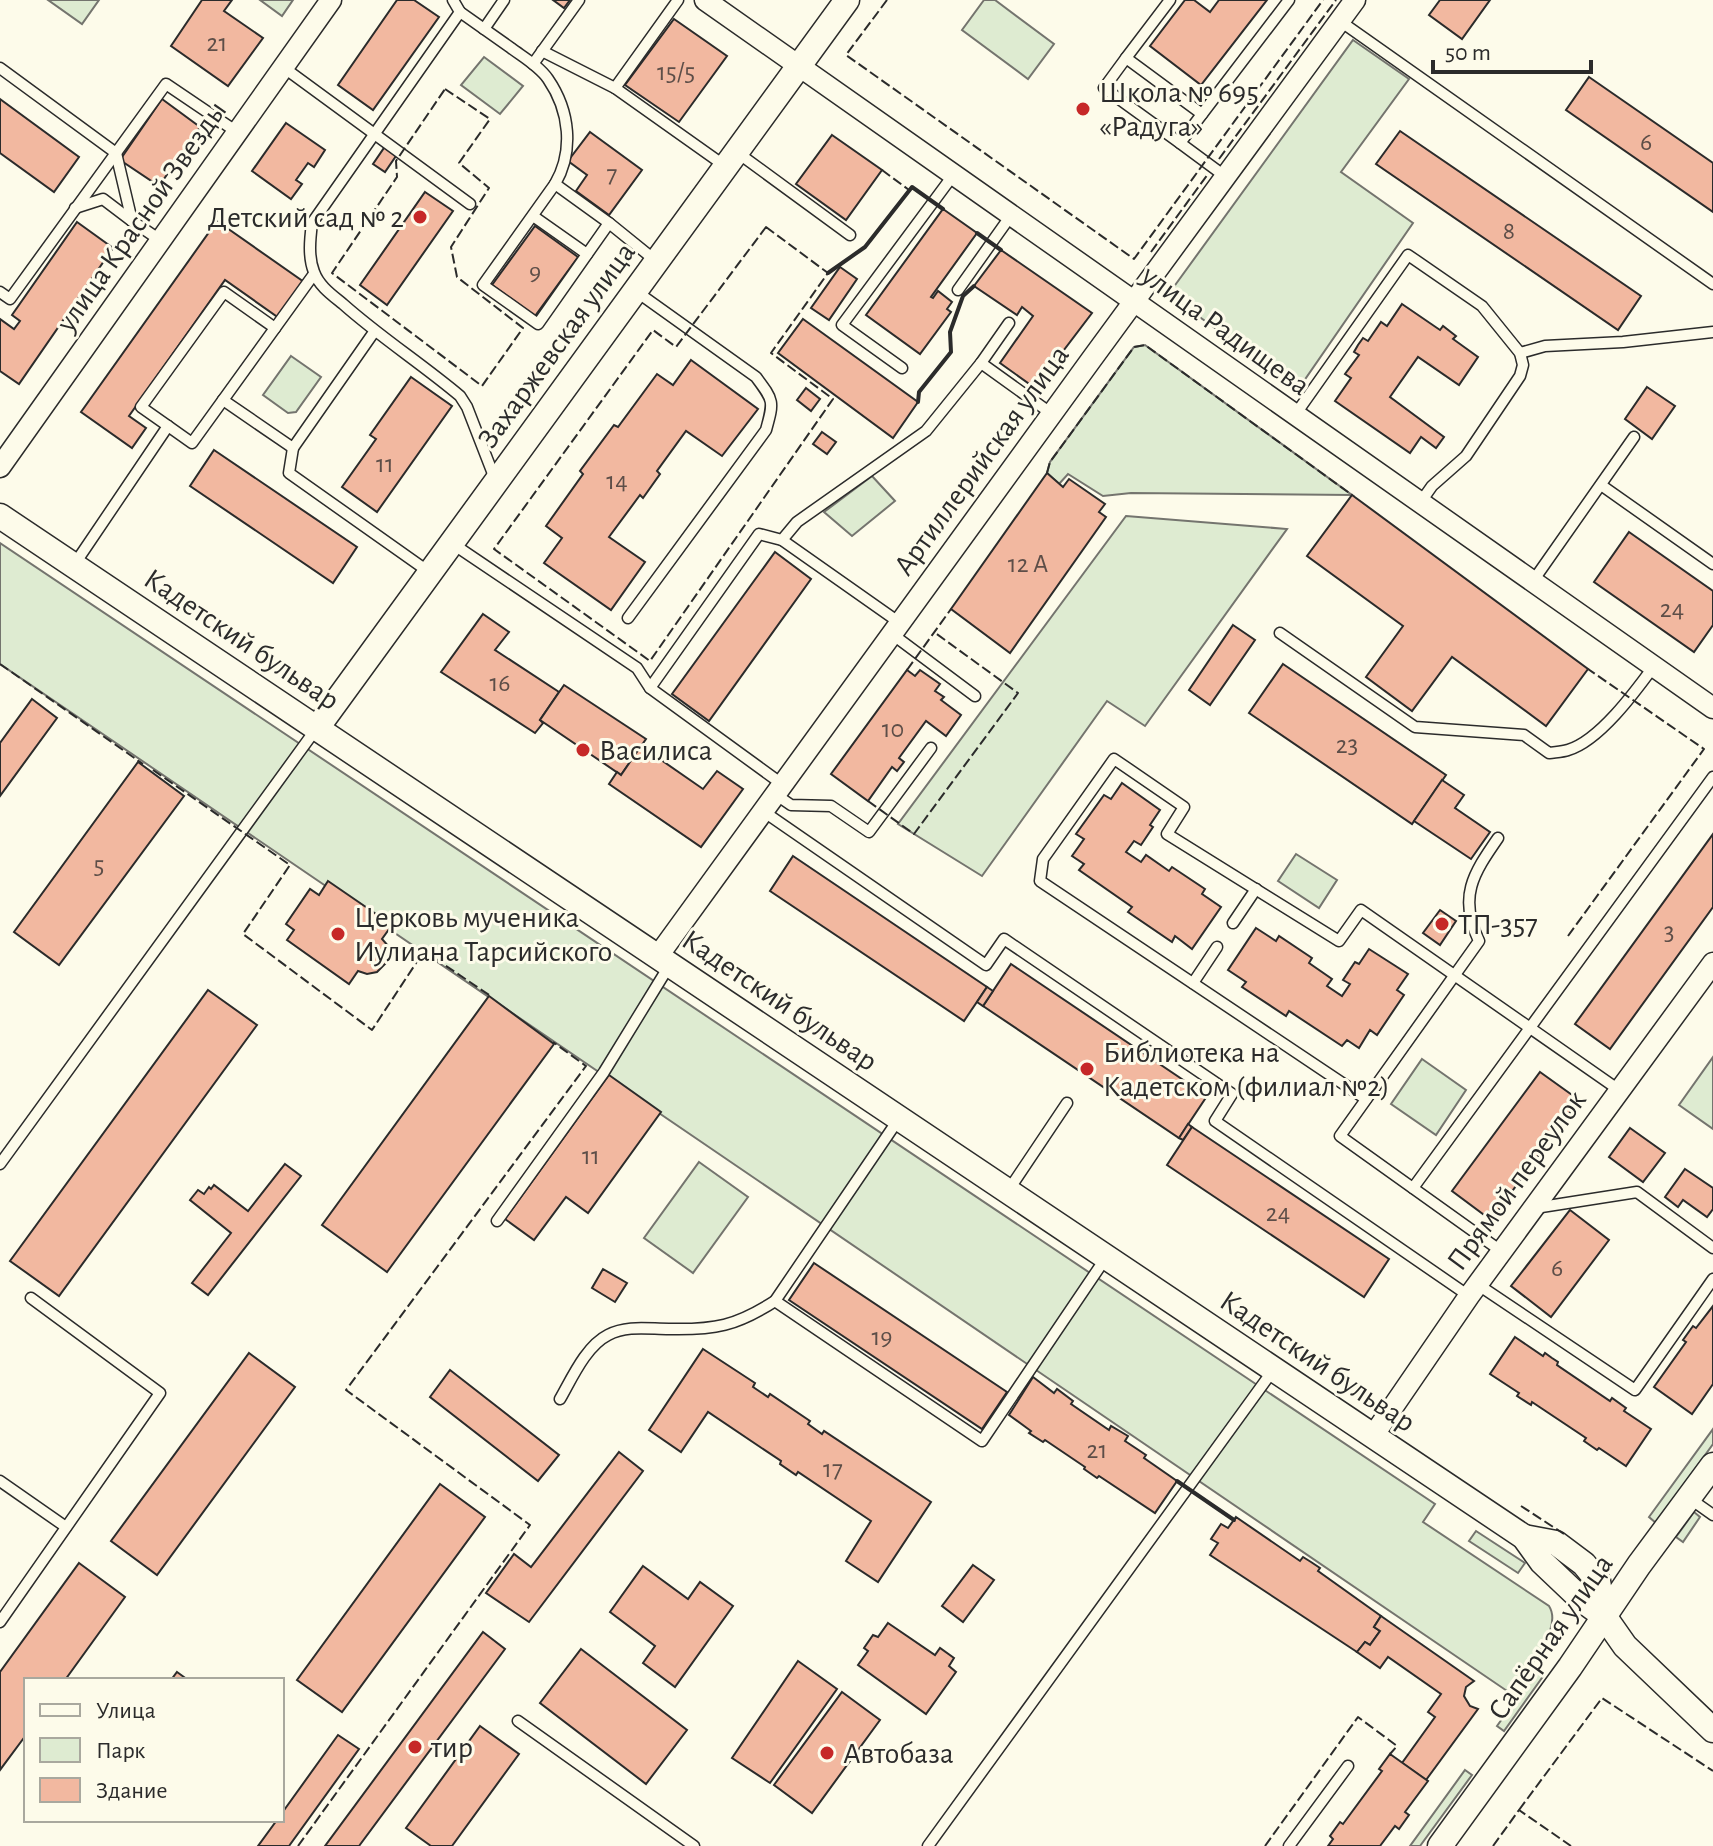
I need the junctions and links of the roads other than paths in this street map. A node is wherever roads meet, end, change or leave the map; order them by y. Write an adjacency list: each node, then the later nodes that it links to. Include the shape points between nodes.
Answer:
1 (331, 0): 18 (street, улица Красной Звезды)
2 (453, 0): 11 (lane)
3 (504, 0): 13 (lane)
4 (579, 0): 14 (lane)
5 (678, 0): 20 (lane)
6 (705, 0): 17 (street, улица Радищева)
7 (847, 0): 17 (street, Захаржевская улица)
8 (1170, 0): 15 (lane)
9 (1289, 0): 21 (lane)
10 (1355, 0): 12 (street, Артиллерийская улица)
11 (460, 12): 13 (lane); 23 (lane)
12 (1340, 21): 28 (street, Артиллерийская улица); 41 (lane)
13 (484, 29): 16 (lane)
14 (542, 51): 16 (lane); 20 (lane)
15 (1126, 58): 21 (lane); 24 (lane, via 1104,88)
16 (533, 64): 29 (lane, via 548,78 568,132 563,170)
17 (799, 66): 26 (street, Захаржевская улица); 27 (street, улица Радищева)
18 (283, 67): 22 (street, улица Красной Звезды); 23 (lane)
19 (0, 68): 25 (lane)
20 (615, 88): 26 (lane)
21 (1202, 114): 24 (lane)
22 (237, 132): 25 (lane, via 166,84); 37 (street, улица Красной Звезды)
23 (375, 133): 30 (lane); 40 (lane, via 312,223)
24 (1180, 143): 28 (lane)
25 (116, 153): 31 (lane); 34 (lane)
26 (731, 159): 36 (lane); 39 (street, Захаржевская улица)
27 (954, 174): 32 (street, улица Радищева); 52 (lane, via 842,325)
28 (1226, 177): 45 (street, Артиллерийская улица)
29 (555, 184): 33 (lane); 35 (lane)
30 (470, 204)
31 (74, 208): 34 (lane, via 103,199); 44 (lane, via 10,299)
32 (1012, 214): 42 (lane); 45 (street, улица Радищева)
33 (533, 216): 38 (lane); 38 (lane, via 483,285 538,324)
34 (132, 221): 37 (lane)
35 (609, 223): 38 (lane); 39 (lane)
36 (850, 235)
37 (160, 240): 59 (street, улица Красной Звезды)
38 (587, 254)
39 (657, 261): 43 (street, Захаржевская улица)
40 (314, 274): 47 (lane); 48 (lane)
41 (1713, 284)
42 (958, 290)
43 (635, 291): 60 (street, Захаржевская улица); 70 (lane, via 756,377 773,405 766,430)
44 (0, 292)
45 (1134, 301): 54 (street, Артиллерийская улица); 55 (street, улица Радищева)
46 (1009, 323): 51 (lane)
47 (275, 328): 53 (lane); 56 (lane, via 224,292 141,407)
48 (374, 332): 58 (lane); 60 (lane, via 460,396)
49 (1713, 332): 50 (lane, via 1545,346)
50 (1520, 353): 55 (lane, via 1482,306 1408,255); 62 (lane, via 1520,376 1466,456)
51 (981, 363): 54 (lane); 64 (lane, via 926,431 797,522)
52 (902, 368)
53 (223, 400): 56 (lane, via 192,443); 58 (lane)
54 (1052, 414): 71 (street, Артиллерийская улица)
55 (1295, 415): 62 (street, улица Радищева)
56 (168, 426): 67 (lane)
57 (1634, 437): 61 (lane)
58 (293, 448): 68 (lane, via 289,473)
59 (0, 467)
60 (496, 481): 65 (street, Захаржевская улица)
61 (1601, 485): 66 (lane); 69 (lane)
62 (1419, 503): 69 (street, улица Радищева)
63 (0, 516): 67 (street, Кадетский бульвар)
64 (782, 540): 71 (lane); 74 (lane, via 759,534)
65 (451, 543): 68 (street, Захаржевская улица); 74 (lane, via 637,668)
66 (1713, 564)
67 (74, 565): 77 (street, Кадетский бульвар)
68 (429, 572): 77 (street, Захаржевская улица)
69 (1533, 581): 73 (street, улица Радищева)
70 (628, 618)
71 (896, 628): 75 (lane); 80 (street, Артиллерийская улица)
72 (1280, 633): 73 (lane, via 1415,727 1524,735 1549,753 1570,750 1600,731)
73 (1654, 666): 76 (street, улица Радищева)
74 (650, 688): 80 (lane)
75 (975, 696)
76 (1713, 708)
77 (317, 728): 85 (street, Кадетский бульвар); 94 (lane)
78 (931, 748): 80 (lane, via 869,832 831,806 791,805)
79 (1713, 777): 89 (lane)
80 (774, 796): 85 (street, Артиллерийская улица); 103 (lane, via 986,965 1004,939 1232,1094 1215,1121)
81 (1498, 838): 87 (lane, via 1472,884 1469,903 1479,941)
82 (1256, 889): 83 (lane); 87 (lane, via 1339,941 1361,910); 88 (lane, via 1167,834 1184,807 1114,759 1043,859 1040,881)
83 (1233, 923)
84 (1217, 947): 88 (lane)
85 (664, 960): 93 (street, Кадетский бульвар); 98 (lane, via 604,1072)
86 (1713, 963): 90 (street, Прямой переулок)
87 (1456, 974): 89 (lane); 91 (lane)
88 (1193, 983): 91 (lane)
89 (1531, 1027): 90 (lane); 95 (lane)
90 (1619, 1090): 97 (street, Прямой переулок)
91 (1366, 1099): 95 (lane, via 1340,1136)
92 (1067, 1103): 96 (lane)
93 (899, 1118): 96 (street, Кадетский бульвар); 105 (lane)
94 (0, 1164)
95 (1413, 1188): 100 (lane)
96 (1008, 1191): 101 (street, Кадетский бульвар)
97 (1532, 1208): 99 (lane, via 1637,1192); 100 (street, Прямой переулок)
98 (497, 1221)
99 (1713, 1248)
100 (1501, 1251): 103 (street, Прямой переулок)
101 (1106, 1257): 105 (lane, via 982,1441); 106 (street, Кадетский бульвар)
102 (1713, 1279): 103 (lane, via 1635,1390)
103 (1473, 1290): 108 (street, Прямой переулок)
104 (31, 1298): 113 (lane, via 160,1393)
105 (775, 1301): 107 (lane, via 728,1326 626,1328 606,1335 589,1351)
106 (1274, 1369): 108 (street, Кадетский бульвар); 120 (lane)
107 (560, 1399)
108 (1373, 1436): 114 (street, Кадетский бульвар, via 1524,1537 1556,1543 1584,1564 1598,1581)
109 (1713, 1465): 111 (street, Сапёрная улица)
110 (0, 1481): 113 (lane)
111 (1689, 1498): 112 (lane); 114 (street, Сапёрная улица)
112 (1713, 1515)
113 (66, 1527): 115 (lane)
114 (1604, 1616): 117 (street, via 1625,1646); 122 (street, Сапёрная улица)
115 (0, 1622)
116 (518, 1721): 119 (lane)
117 (1713, 1730)
118 (1348, 1766): 121 (lane)
119 (694, 1846)
120 (928, 1846)
121 (1289, 1846)
122 (1440, 1846)

